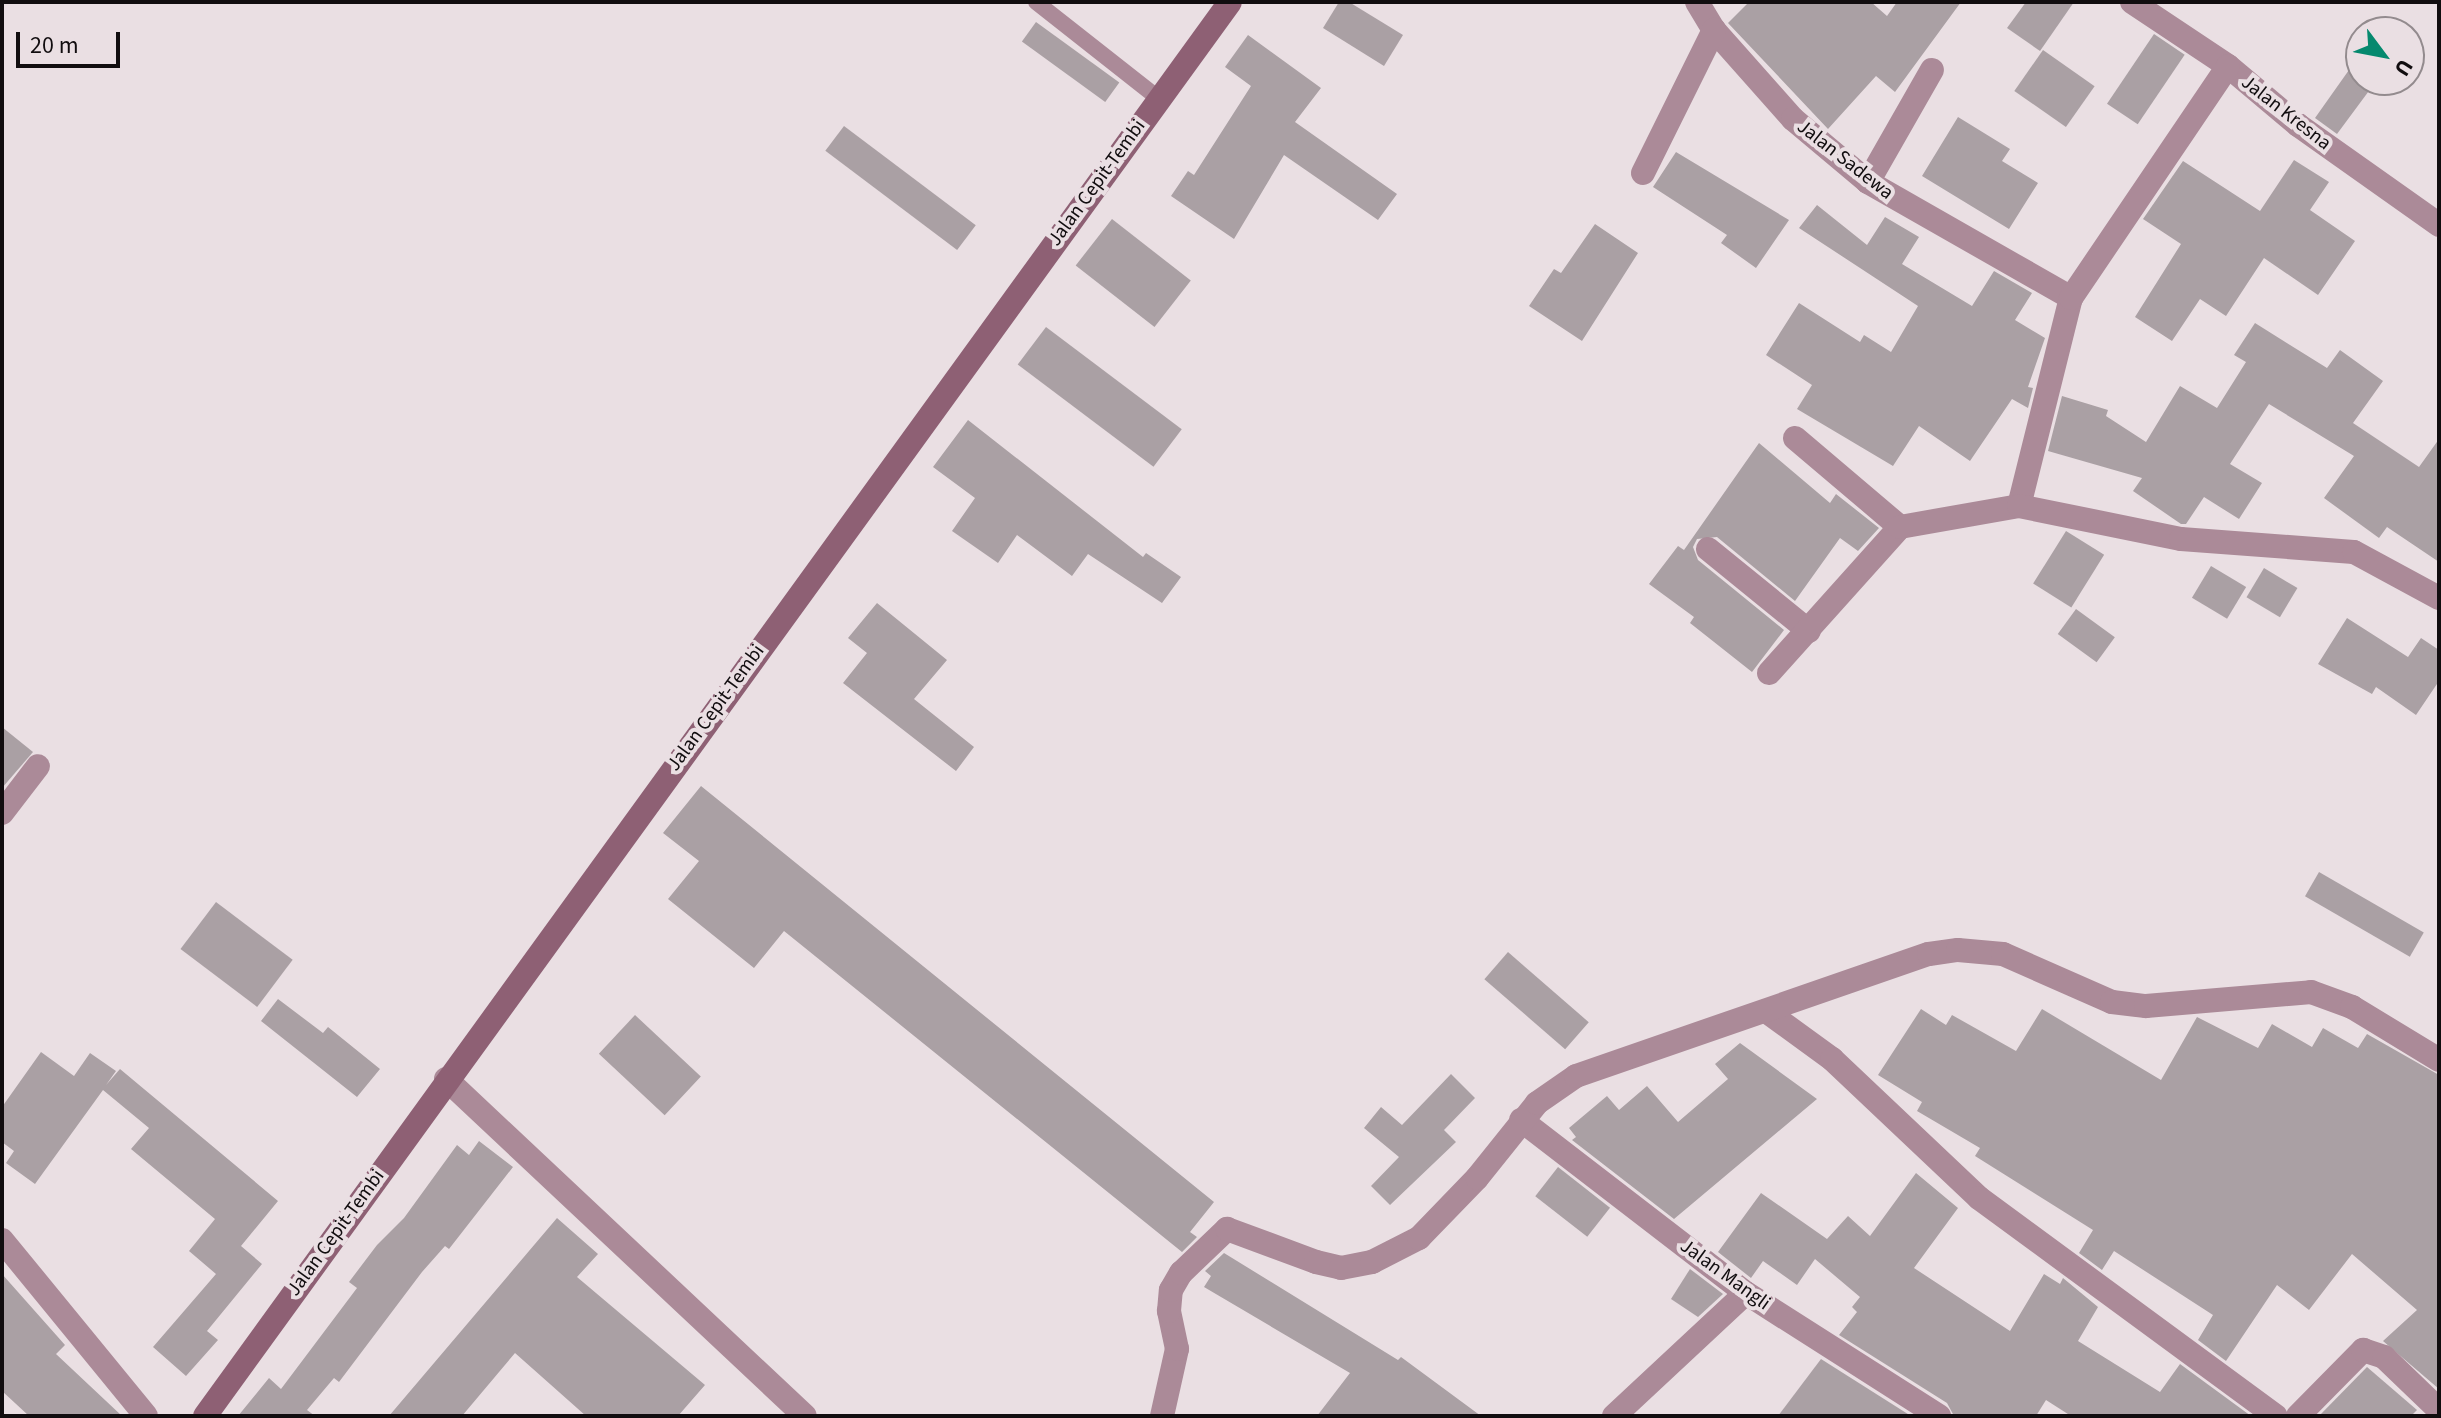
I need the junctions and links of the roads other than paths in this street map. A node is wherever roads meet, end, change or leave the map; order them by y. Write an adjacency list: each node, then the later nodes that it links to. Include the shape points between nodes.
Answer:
1 (1036, 2): 8 (lane)
2 (1230, 2): 8 (main road, Jalan Cepit-Tembi)
3 (1697, 2): 5 (street, Jalan Sadewa)
4 (2132, 2): 6 (street, Jalan Kresna)
5 (1714, 30): 9 (street); 10 (street, Jalan Sadewa, via 1793,119)
6 (2228, 66): 11 (street, Jalan Kresna, via 2298,125); 12 (street)
7 (1932, 70): 10 (street)
8 (1158, 98): 24 (main road, Jalan Cepit-Tembi)
9 (1643, 173)
10 (1868, 182): 12 (street, Jalan Sadewa)
11 (2439, 225)
12 (2071, 298): 14 (street)
13 (1795, 438): 15 (street)
14 (2019, 506): 15 (street); 17 (street, via 2181,539 2277,551 2354,552)
15 (1900, 527): 18 (street)
16 (1708, 549): 18 (street)
17 (2439, 598)
18 (1809, 631): 19 (street)
19 (1769, 673)
20 (38, 766): 21 (street)
21 (2, 813)
22 (1766, 1011): 23 (street, via 1929,954 1979,951 2022,959 2112,1002 2146,1006 2311,992 2352,1007); 25 (street, via 1576,1076); 35 (street, via 1832,1059 1979,1198)
23 (2439, 1060)
24 (446, 1079): 30 (main road, Jalan Cepit-Tembi); 31 (street)
25 (1521, 1120): 27 (street, Jalan Mangli); 32 (street, via 1442,1217 1419,1238 1372,1262 1341,1268 1227,1229 1181,1273 1171,1290 1176,1361)
26 (2, 1240): 29 (street)
27 (1746, 1293): 33 (street); 34 (street, Jalan Mangli)
28 (2439, 1410): 36 (street, via 2384,1357 2363,1350)
29 (146, 1416)
30 (205, 1416)
31 (805, 1416)
32 (1162, 1416)
33 (1614, 1416)
34 (1939, 1416)
35 (2276, 1416)
36 (2298, 1416)

